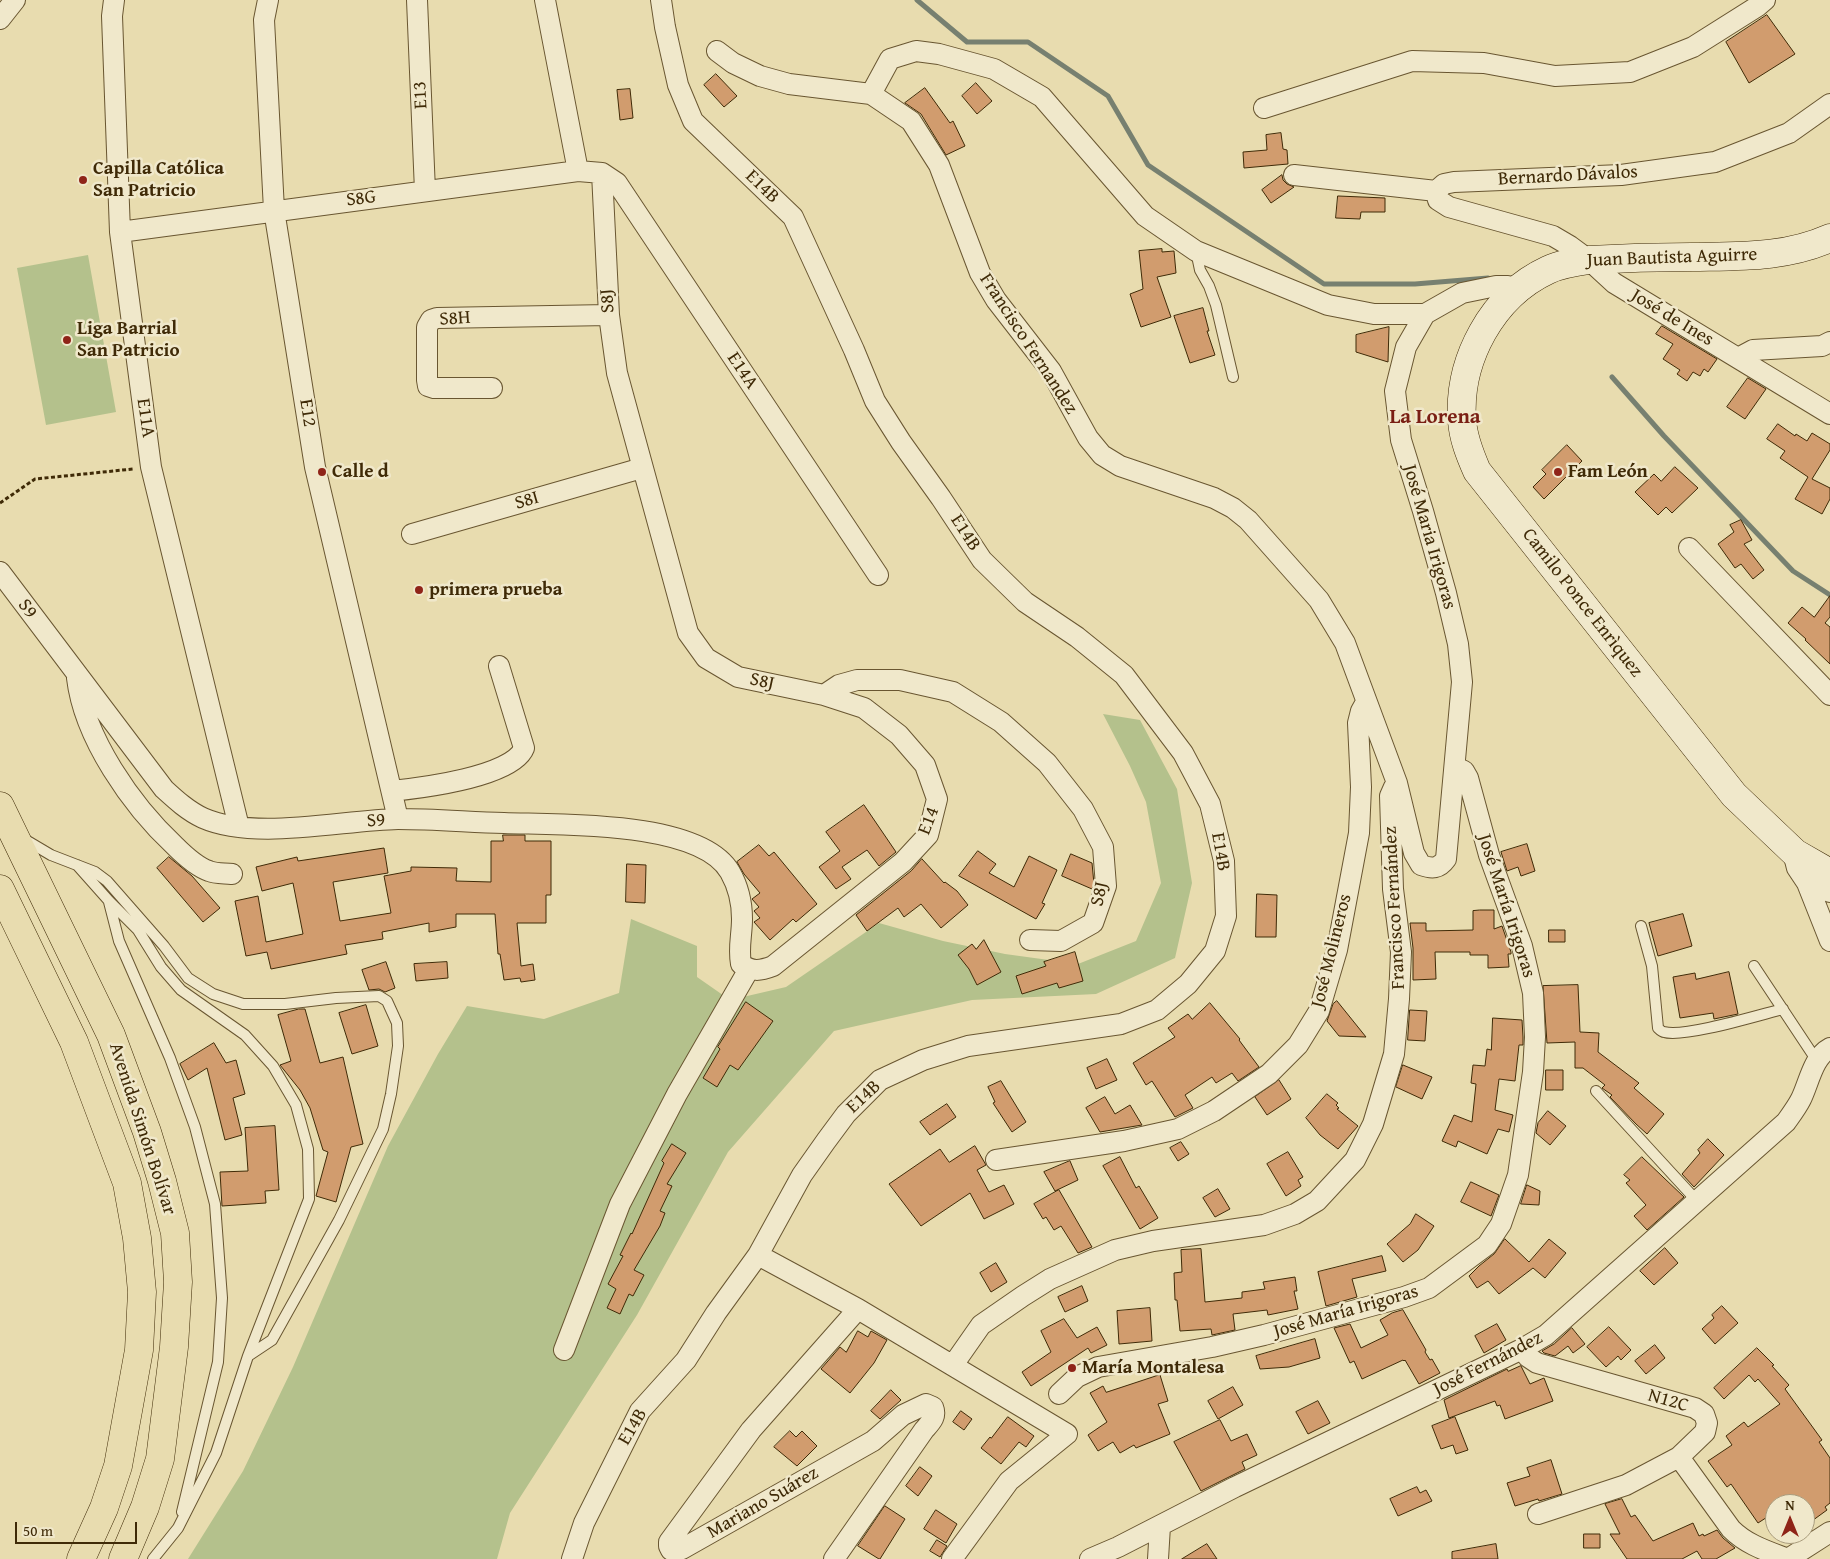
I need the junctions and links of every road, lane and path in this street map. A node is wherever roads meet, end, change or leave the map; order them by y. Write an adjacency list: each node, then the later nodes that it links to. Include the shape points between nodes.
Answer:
1 (15, 0): 8 (street)
2 (114, 0): 19 (street, E11A)
3 (268, 0): 18 (street, E12, via 264,20)
4 (417, 0): 16 (street, E13)
5 (545, 0): 13 (street)
6 (661, 0): 67 (street, E14B, via 678,85 693,121 793,218 875,401 901,442 982,560 1025,602 1077,637 1124,675 1152,710 1183,753 1210,804 1224,861 1226,916 1215,951 1188,984 1157,1010 1122,1024 968,1046 923,1060 880,1080 846,1114 802,1175)
7 (1765, 0): 12 (street, via 1694,47 1630,72 1555,76 1484,63 1412,61)
8 (0, 19)
9 (717, 51): 10 (street, Francisco Fernandez, via 733,63 774,80)
10 (871, 94): 21 (street, via 890,59 916,51 994,69 1042,97 1145,216); 43 (street, Francisco Fernandez, via 911,122 921,136 939,165 980,273 996,300 1051,371 1088,438 1102,455 1120,466 1214,498 1248,520 1319,600 1345,643)
11 (1830, 104): 17 (street, Bernardo Dávalos, via 1788,133 1715,162 1621,175 1454,182 1444,184)
12 (1264, 108)
13 (578, 170): 14 (street, S8G); 16 (street, S8G)
14 (602, 173): 25 (street, S8J); 37 (street, E14A, via 617,183)
15 (1294, 175): 17 (street, Bernardo Dávalos)
16 (425, 191): 18 (street, S8G)
17 (1436, 191): 22 (street, José de Ines, via 1438,200 1449,207 1552,236)
18 (274, 210): 19 (street, S8G); 46 (street, E12, via 315,467)
19 (120, 232): 31 (street, E11A)
20 (1830, 238): 22 (main road, Juan Bautista Aguirre, via 1793,251 1754,256)
21 (1196, 251): 24 (street, via 1328,305 1374,314); 28 (lane, via 1200,270 1216,305)
22 (1589, 260): 23 (main road, Juan Bautista Aguirre, via 1563,264); 27 (street, José de Ines, via 1614,283)
23 (1518, 289): 24 (street, via 1496,286 1462,293); 53 (main road, Camilo Ponce Enrìquez, via 1484,328 1464,380 1462,422 1477,471 1734,796)
24 (1425, 314): 44 (street, José Maria Irigoras, via 1406,347 1395,391 1401,440 1426,520 1458,644 1462,682)
25 (609, 315): 29 (street, S8H, via 431,320 427,327 428,386); 32 (street, S8J, via 617,373)
26 (1830, 342): 27 (street, via 1822,346 1753,350)
27 (1738, 358): 30 (street, José de Ines)
28 (1234, 377)
29 (492, 388)
30 (1830, 414)
31 (152, 467): 33 (path, via 34,478); 49 (street, E11A)
32 (642, 468): 34 (street, S8I); 41 (street, S8J, via 688,633 706,658 738,677)
33 (0, 503)
34 (412, 534)
35 (1689, 548): 42 (street)
36 (0, 572): 38 (street, S9)
37 (878, 575)
38 (9, 596): 40 (street, S9)
39 (499, 666): 46 (street, via 524,748 522,753 501,768 463,780)
40 (76, 674): 49 (street, S9, via 164,790 204,819); 52 (street, via 79,699 107,760 128,793 156,828 184,855 208,871)
41 (824, 695): 58 (street, S8J, via 839,685 857,680 900,680 953,692 1001,722 1047,763 1083,809 1103,847 1106,886 1093,923 1061,941); 61 (street, E14, via 864,708 898,735 925,765 937,799 928,834 903,862 773,966 760,971)
42 (1830, 695)
43 (1366, 702): 45 (street, Francisco Fernandez); 65 (street, José Molineros, via 1358,723 1359,833 1337,950 1319,1011 1298,1045 1269,1074 1214,1111 1178,1129 1124,1141)
44 (1455, 767): 45 (street, José Maria Irigoras, via 1446,859 1435,868 1421,865 1414,853); 73 (street, José María Irigoras, via 1464,771 1468,778 1489,855 1522,946 1533,993 1533,1072 1518,1174 1501,1224 1487,1245 1429,1288 1264,1335 1098,1368 1077,1378)
45 (1397, 783): 72 (street, Francisco Fernández, via 1390,796 1393,888 1401,952 1394,1054 1373,1124 1355,1160 1317,1201 1296,1214 1264,1225 1153,1241 1115,1250 1050,1279 981,1325)
46 (392, 791): 48 (street, E12)
47 (0, 806): 50 (highway, Avenida Simón Bolívar)
48 (398, 819): 49 (street, S9, via 298,827); 61 (street, S9, via 621,828 675,838 713,853 730,871 740,895 742,919 738,951 741,964)
49 (239, 827)
50 (14, 834): 51 (lane); 80 (highway, Avenida Simón Bolívar, via 111,1035 162,1181 175,1233 178,1282 174,1347 160,1459 145,1507)
51 (77, 866): 56 (lane); 71 (lane, via 95,872 107,881 188,978 213,994 244,1004 379,996 387,1001 397,1023 398,1046 382,1129 339,1220 272,1340)
52 (232, 874)
53 (1819, 878): 55 (street); 59 (street)
54 (0, 889): 79 (highway, Avenida Simón Bolívar, via 74,1042 127,1184 137,1238 142,1292 139,1350 118,1466 104,1508)
55 (1830, 892)
56 (108, 901): 71 (lane, via 138,930 161,967 181,990 245,1035 273,1066 296,1105 308,1149 308,1199); 77 (lane, via 119,941 170,1058 195,1127 215,1204 222,1298 218,1362)
57 (1641, 926): 62 (lane, via 1652,966 1658,1028 1663,1032 1711,1027)
58 (1030, 940)
59 (1830, 941)
60 (1754, 966): 62 (lane)
61 (749, 969): 70 (street, via 685,1080 620,1204)
62 (1783, 1009): 63 (lane)
63 (1824, 1055): 66 (street, José Fernández, via 1786,1122)
64 (1596, 1091): 66 (lane)
65 (996, 1160)
66 (1697, 1201): 69 (street, José Fernández, via 1546,1335)
67 (758, 1255): 68 (street); 82 (street, E14B, via 686,1360 640,1411 584,1524)
68 (858, 1309): 72 (street); 83 (street, Mariano Suárez, via 751,1430 668,1542 671,1550 682,1549 873,1441 910,1411 926,1404 933,1407 932,1421)
69 (1522, 1349): 74 (street, N12C, via 1537,1363 1695,1408 1704,1414 1705,1432); 76 (street, José Fernández)
70 (564, 1350)
71 (248, 1356): 77 (lane, via 216,1454)
72 (954, 1365): 84 (street, via 1066,1434 1009,1481)
73 (1059, 1394)
74 (1679, 1457): 75 (street, via 1626,1485); 87 (street, via 1740,1538)
75 (1538, 1514)
76 (1160, 1526): 85 (street, José Fernández); 86 (street)
77 (178, 1528): 81 (lane)
78 (1830, 1532): 87 (street)
79 (81, 1559)
80 (123, 1559)
81 (153, 1559)
82 (572, 1559)
83 (834, 1559)
84 (952, 1559)
85 (1090, 1559)
86 (1158, 1559)
87 (1788, 1559)

